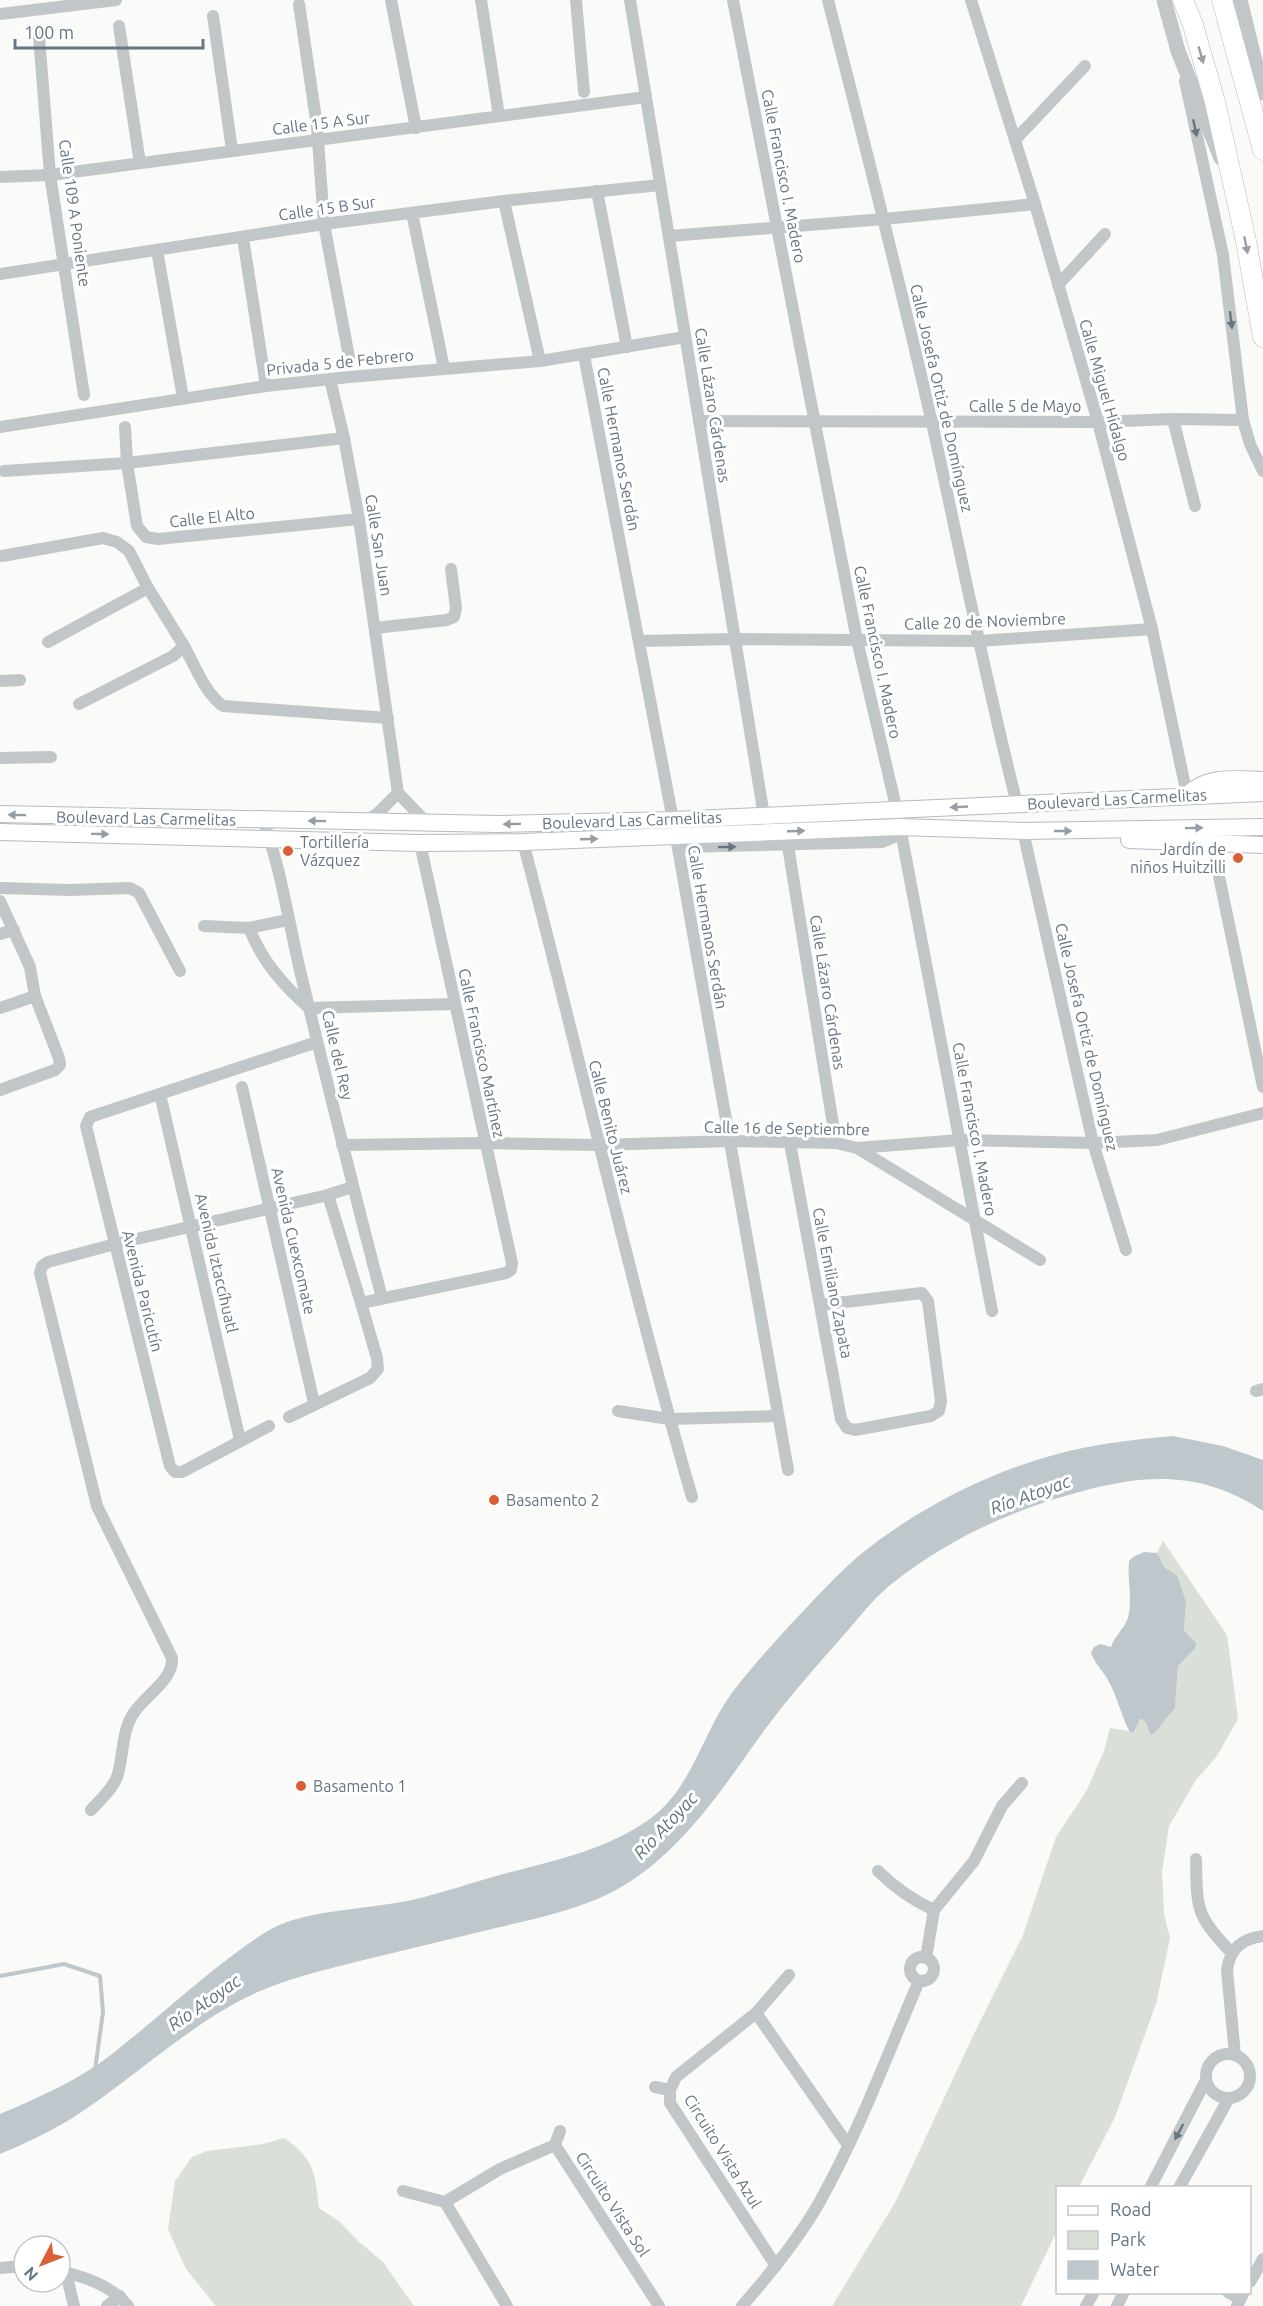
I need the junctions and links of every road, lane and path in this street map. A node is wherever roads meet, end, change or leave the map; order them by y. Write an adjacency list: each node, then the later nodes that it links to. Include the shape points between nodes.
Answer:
1 (116, 0): 14 (street)
2 (391, 0): 25 (street)
3 (481, 0): 23 (street)
4 (576, 0): 20 (street)
5 (630, 0): 22 (street, Calle Lázaro Cárdenas)
6 (733, 0): 41 (street, Calle Francisco I. Madero)
7 (828, 0): 39 (street, Calle Josefa Ortiz de Domínguez)
8 (971, 0): 27 (street, Calle Miguel Hidalgo)
9 (1164, 0): 18 (street)
10 (1183, 0): 34 (highway, one-way to 34, via 1215,102)
11 (1222, 0): 24 (highway)
12 (1240, 0): 21 (street)
13 (299, 4): 26 (street)
14 (0, 14)
15 (213, 16): 28 (street)
16 (118, 26): 30 (street)
17 (39, 36): 31 (street, Calle 109 A Poniente)
18 (1178, 51): 34 (street); 62 (street, one-way to 62, via 1223,255)
19 (1085, 66): 27 (street)
20 (584, 92)
21 (1263, 93)
22 (646, 98): 23 (street, Calle 15 A Sur); 33 (street, Calle Lázaro Cárdenas)
23 (499, 116): 25 (street, Calle 15 A Sur)
24 (1259, 117): 29 (highway)
25 (416, 128): 26 (street, Calle 15 A Sur)
26 (318, 140): 28 (street, Calle 15 A Sur); 40 (street)
27 (1015, 140): 37 (street, Calle Miguel Hidalgo)
28 (232, 150): 30 (street, Calle 15 A Sur)
29 (1263, 150)
30 (140, 163): 31 (street, Calle 15 A Sur)
31 (50, 175): 32 (street, Calle 15 A Sur); 46 (street, Calle 109 A Poniente)
32 (0, 177)
33 (660, 185): 35 (street, Calle 15 B Sur); 43 (street, Calle Lázaro Cárdenas)
34 (1232, 187): 50 (highway, one-way to 50)
35 (597, 191): 36 (street, Calle 15 B Sur); 51 (street)
36 (504, 201): 38 (street, Calle 15 B Sur); 53 (street)
37 (1035, 204): 39 (street); 48 (street, Calle Miguel Hidalgo)
38 (412, 213): 40 (street, Calle 15 B Sur); 55 (street)
39 (884, 219): 41 (street); 64 (street, Calle Josefa Ortiz de Domínguez)
40 (324, 224): 44 (street, Calle 15 B Sur); 54 (street)
41 (778, 228): 43 (street); 61 (street, Calle Francisco I. Madero)
42 (1105, 234): 48 (street)
43 (669, 236): 49 (street, Calle Lázaro Cárdenas)
44 (243, 238): 45 (street, Calle 15 B Sur); 57 (street)
45 (157, 250): 46 (street, Calle 15 B Sur); 59 (street)
46 (65, 265): 47 (street, Calle 15 B Sur); 58 (street, Calle 109 A Poniente)
47 (0, 274)
48 (1058, 285): 65 (street, Calle Miguel Hidalgo)
49 (685, 337): 51 (street, Privada 5 de Febrero); 63 (street, Calle Lázaro Cárdenas)
50 (1263, 337)
51 (627, 347): 52 (street, Privada 5 de Febrero)
52 (584, 355): 53 (street, Privada 5 de Febrero); 81 (street, Calle Hermanos Serdán)
53 (540, 361): 55 (street, Privada 5 de Febrero)
54 (350, 362)
55 (444, 368): 56 (street, Privada 5 de Febrero)
56 (330, 379): 57 (street, Privada 5 de Febrero); 68 (street, Calle San Juan)
57 (266, 386): 59 (street, Privada 5 de Febrero)
58 (84, 395)
59 (183, 398): 67 (street, Privada 5 de Febrero)
60 (1173, 419): 62 (street, Calle 5 de Mayo); 65 (street, Calle 5 de Mayo); 72 (street)
61 (815, 420): 63 (street, Calle 5 de Mayo); 64 (street, Calle 5 de Mayo); 80 (street, Calle Francisco I. Madero)
62 (1243, 420): 71 (street)
63 (699, 421): 79 (street, Calle Lázaro Cárdenas)
64 (932, 422): 65 (street, Calle 5 de Mayo); 82 (street, Calle Josefa Ortiz de Domínguez)
65 (1098, 422): 78 (street, Calle Miguel Hidalgo)
66 (125, 427): 69 (street, Calle El Alto)
67 (0, 428)
68 (344, 438): 69 (street); 73 (street, Calle San Juan)
69 (127, 463): 70 (street); 73 (street, Calle El Alto, via 137,526 146,537 158,539)
70 (3, 471)
71 (1263, 471)
72 (1195, 506)
73 (358, 519): 77 (street, Calle San Juan)
74 (2, 556): 76 (street, via 103,538 129,551)
75 (451, 569): 77 (street, via 454,617)
76 (148, 588): 83 (street); 84 (street)
77 (375, 627): 88 (street, Calle San Juan)
78 (1152, 629): 82 (street, Calle 20 de Noviembre); 94 (street, Calle Miguel Hidalgo)
79 (735, 639): 80 (street, Calle 20 de Noviembre); 81 (street, Calle 20 de Noviembre); 97 (street, Calle Lázaro Cárdenas)
80 (857, 640): 82 (street, Calle 20 de Noviembre); 98 (street, Calle Francisco I. Madero)
81 (639, 641): 103 (street, Calle Hermanos Serdán)
82 (979, 641): 95 (street, Calle Josefa Ortiz de Domínguez)
83 (48, 642)
84 (184, 646): 87 (street, via 173,656); 88 (street, via 210,692 223,706)
85 (20, 680): 86 (street)
86 (0, 681)
87 (79, 704)
88 (388, 718): 92 (street, Calle San Juan)
89 (51, 757): 90 (street)
90 (0, 758)
91 (1263, 780): 94 (main road, via 1215,779)
92 (398, 793): 100 (street); 101 (street)
93 (1263, 793): 94 (main road, Boulevard Las Carmelitas)
94 (1186, 795): 95 (main road, Boulevard Las Carmelitas)
95 (1017, 804): 98 (main road, Boulevard Las Carmelitas, one-way to 98)
96 (0, 814): 99 (main road, Boulevard Las Carmelitas, one-way to 96)
97 (764, 816): 98 (main road, Boulevard Las Carmelitas); 103 (main road, Boulevard Las Carmelitas)
98 (898, 819): 103 (main road, Boulevard Las Carmelitas, one-way to 98); 104 (main road, Boulevard Las Carmelitas); 112 (street, Boulevard Las Carmelitas, via 892,838 882,843); 131 (street, Calle Francisco I. Madero)
99 (263, 820): 100 (main road, Boulevard Las Carmelitas, one-way to 99); 107 (street, Calle del Rey)
100 (365, 821): 101 (main road, Boulevard Las Carmelitas)
101 (427, 823): 103 (main road, Boulevard Las Carmelitas, one-way to 101)
102 (1263, 826): 105 (main road, Boulevard Las Carmelitas, one-way to 102)
103 (674, 828): 108 (main road, Boulevard Las Carmelitas, one-way to 103); 112 (street, Boulevard Las Carmelitas, one-way to 112, via 685,847); 132 (street, Calle Hermanos Serdán)
104 (1023, 831): 105 (main road, Boulevard Las Carmelitas, one-way to 105); 136 (street, Calle Josefa Ortiz de Domínguez)
105 (1094, 831): 110 (main road, via 1113,840)
106 (0, 832): 107 (main road, Boulevard Las Carmelitas, one-way to 107)
107 (270, 838): 109 (main road, Boulevard Las Carmelitas); 115 (street, Calle del Rey)
108 (523, 842): 109 (main road, Boulevard Las Carmelitas); 137 (street, Calle Benito Juárez)
109 (420, 843): 122 (street, Calle Francisco Martínez)
110 (1212, 843): 111 (main road); 127 (street)
111 (1263, 845)
112 (789, 846): 135 (street, Calle Lázaro Cárdenas)
113 (0, 888): 120 (street, via 135,890)
114 (0, 901): 118 (street)
115 (288, 920): 117 (street); 124 (street, Calle del Rey)
116 (204, 926): 117 (street)
117 (249, 928): 124 (street, via 265,961)
118 (15, 930): 119 (street); 121 (street, via 30,967)
119 (0, 934)
120 (180, 971)
121 (35, 996): 123 (street); 128 (street, via 60,1065)
122 (454, 1004): 124 (street); 133 (street, Calle Francisco Martínez)
123 (0, 1008)
124 (309, 1008): 125 (street, Calle del Rey)
125 (317, 1042): 129 (street); 138 (street, Calle del Rey)
126 (242, 1087): 142 (street, Avenida Cuexcomate)
127 (1263, 1087)
128 (0, 1090)
129 (160, 1094): 144 (street, Avenida Iztaccíhuatl); 145 (street, Avenida Paricutín, via 90,1117 86,1126)
130 (1263, 1113): 136 (street, Calle 16 de Septiembre, via 1157,1140)
131 (960, 1140): 136 (street, Calle 16 de Septiembre); 139 (street, Calle 16 de Septiembre); 143 (street, Calle Francisco I. Madero)
132 (730, 1141): 134 (street, Calle 16 de Septiembre); 137 (street, Calle 16 de Septiembre); 154 (street, Calle Hermanos Serdán)
133 (485, 1143): 137 (street, Calle 16 de Septiembre); 138 (street, Calle 16 de Septiembre); 148 (street, Calle Francisco Martínez, via 512,1270)
134 (790, 1143): 135 (street, Calle 16 de Septiembre); 150 (street, Calle Emiliano Zapata)
135 (836, 1143): 139 (street, Calle 16 de Septiembre)
136 (1093, 1143): 146 (street, Calle Josefa Ortiz de Domínguez)
137 (599, 1144): 156 (street, Calle Benito Juárez)
138 (342, 1145): 140 (street, Calle del Rey)
139 (857, 1148): 143 (street)
140 (352, 1187): 141 (street); 148 (street, Calle del Rey)
141 (328, 1195): 142 (street); 149 (street)
142 (270, 1209): 144 (street); 152 (street, Avenida Cuexcomate)
143 (975, 1220): 147 (street); 151 (street, Calle Francisco I. Madero)
144 (192, 1227): 145 (street); 158 (street, Avenida Iztaccíhuatl)
145 (114, 1244): 158 (street, Avenida Paricutín, via 170,1466 175,1472 189,1469); 162 (street, via 48,1262 40,1273 97,1506 173,1666 130,1718 117,1776)
146 (1126, 1250)
147 (1040, 1260)
148 (382, 1298): 149 (street)
149 (361, 1303): 152 (street, via 378,1369 370,1378)
150 (820, 1305): 150 (street, Calle Emiliano Zapata, via 847,1428 855,1430 931,1416 939,1411 928,1301 922,1293)
151 (992, 1311)
152 (314, 1403): 155 (street)
153 (618, 1411): 156 (street)
154 (778, 1416): 156 (street); 159 (street, Calle Hermanos Serdán)
155 (289, 1417)
156 (669, 1419): 160 (street, Calle Benito Juárez)
157 (269, 1426): 158 (street)
158 (240, 1440)
159 (788, 1470)
160 (692, 1497)
161 (1022, 1783): 165 (street, via 1002,1806 974,1861)
162 (91, 1810)
163 (1196, 1859): 167 (street, via 1197,1901 1204,1921)
164 (878, 1871): 165 (street, via 895,1887)
165 (934, 1910): 179 (street, via 926,1958 933,1965 933,1975 919,1981)
166 (1263, 1936): 167 (street, via 1246,1940)
167 (1231, 1952): 170 (street, via 1227,1970)
168 (789, 1975): 169 (street, Circuito Vista Azul)
169 (756, 2013): 175 (street, Circuito Vista Azul, via 676,2077); 179 (street)
170 (1235, 2055): 172 (street, via 1244,2061); 173 (street, via 1217,2056 1210,2062)
171 (1263, 2074): 172 (street)
172 (1250, 2075): 176 (street, via 1246,2088)
173 (1206, 2080): 176 (street, via 1217,2095); 180 (street, one-way to 180)
174 (655, 2087): 175 (street)
175 (670, 2090): 185 (street, Circuito Vista Azul, via 670,2103)
176 (1229, 2098): 181 (street)
177 (560, 2131): 178 (street)
178 (555, 2145): 183 (street, Circuito Vista Sol, via 500,2169); 191 (street, Circuito Vista Sol)
179 (848, 2145): 185 (street, via 818,2204)
180 (1150, 2186)
181 (1180, 2186)
182 (403, 2191): 183 (street)
183 (445, 2202): 190 (street)
184 (1263, 2259): 187 (street)
185 (776, 2266): 192 (street)
186 (72, 2275): 188 (street, via 103,2286)
187 (1251, 2280)
188 (124, 2301): 189 (street)
189 (107, 2306)
190 (507, 2306)
191 (659, 2306)
192 (742, 2306)

